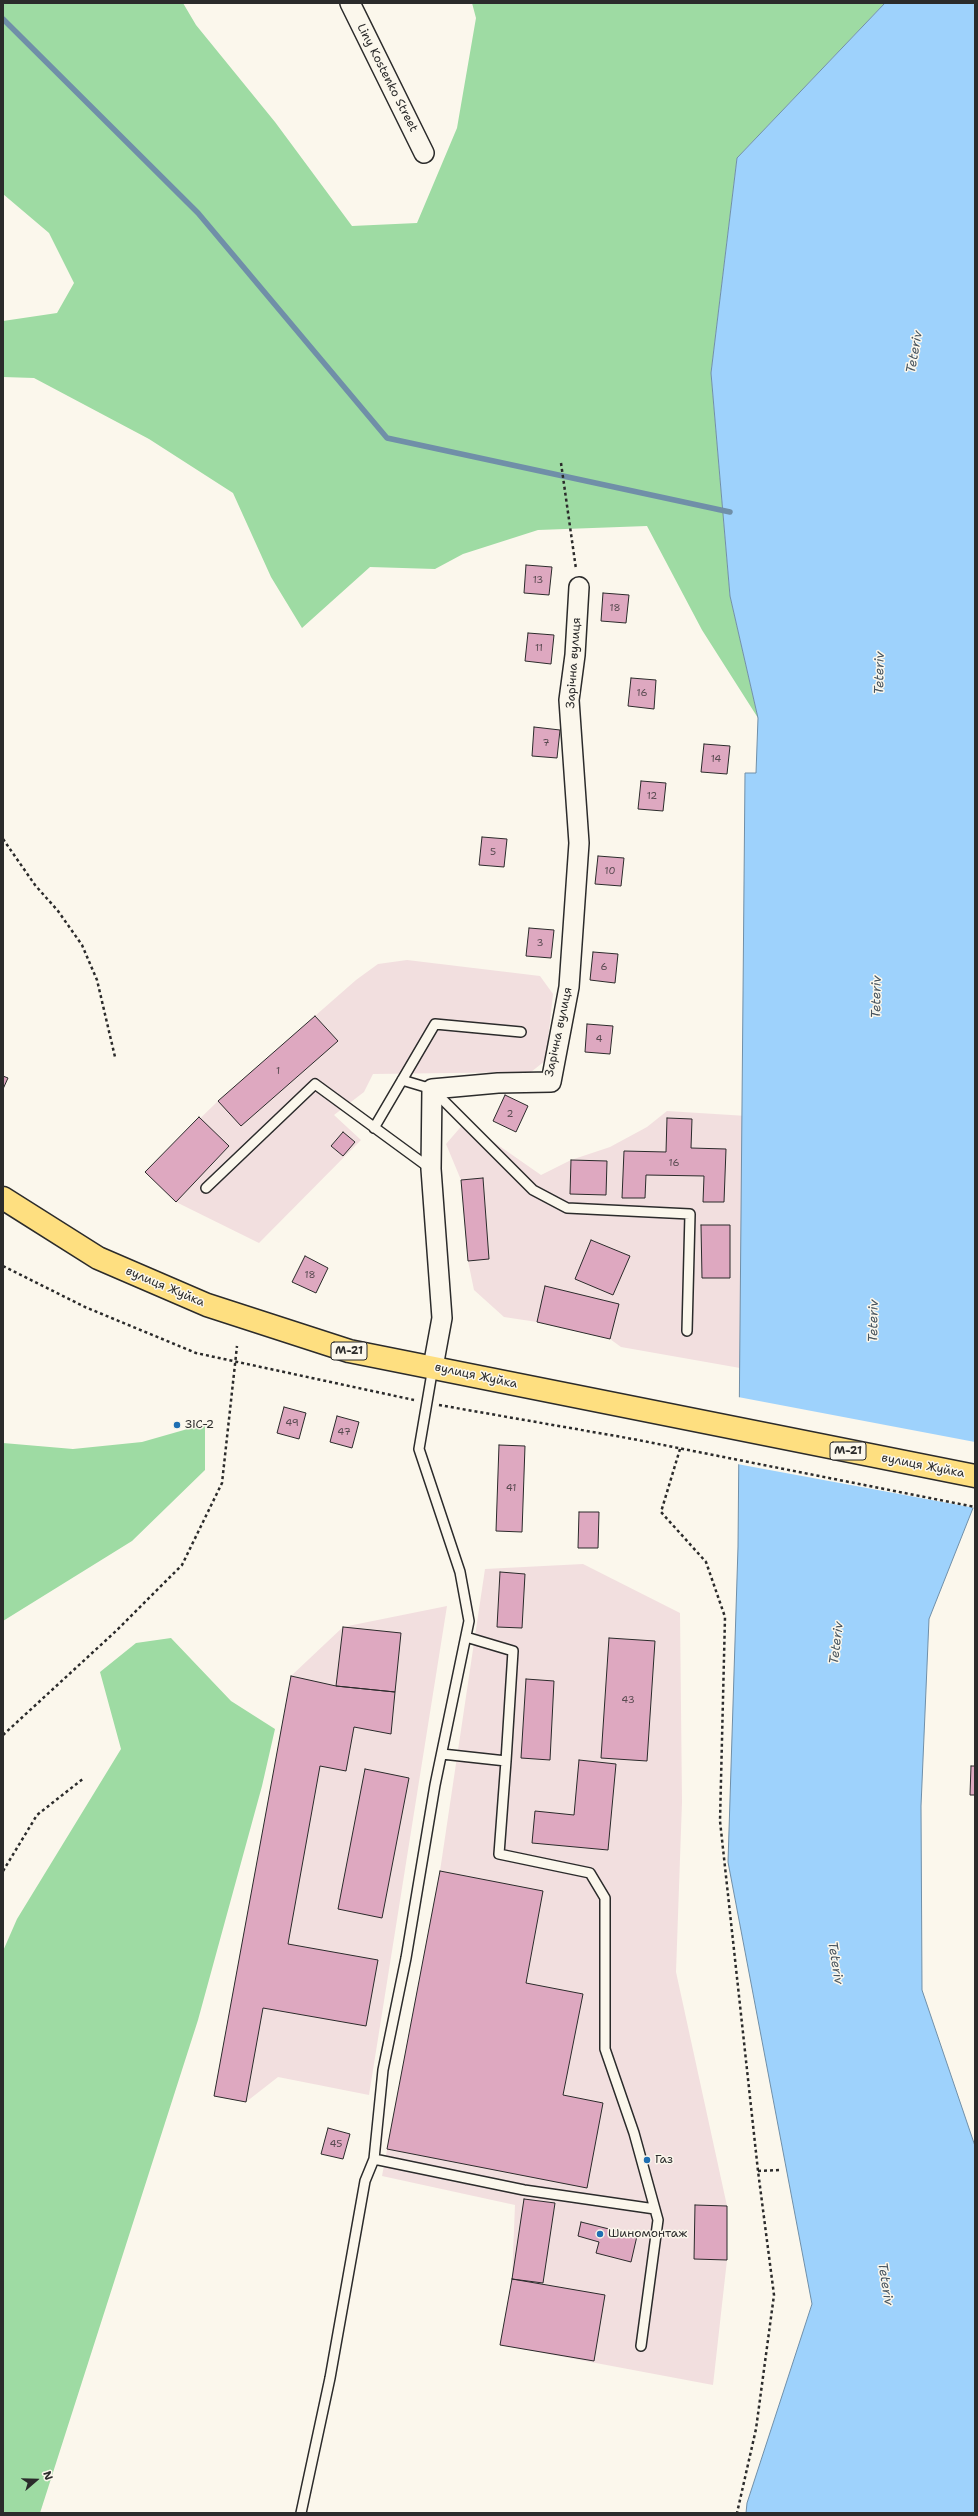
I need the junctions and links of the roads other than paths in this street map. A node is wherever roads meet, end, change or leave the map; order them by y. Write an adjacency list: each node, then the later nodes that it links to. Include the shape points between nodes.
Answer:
1 (350, 3): 2 (street, Liny Kostenko Street)
2 (424, 153)
3 (579, 587): 6 (street, Зарічна вулиця, via 575,655 569,700 580,843 569,987 551,1082 498,1083)
4 (520, 1032): 5 (lane, via 435,1024)
5 (402, 1080): 6 (lane); 7 (lane)
6 (432, 1089): 8 (street); 11 (lane, via 533,1190 567,1208 690,1214)
7 (374, 1128): 8 (lane); 9 (lane, via 316,1084)
8 (431, 1169): 12 (street, via 442,1318)
9 (206, 1188)
10 (3, 1198): 12 (highway, вулиця Жуйка / М-21, via 98,1258 208,1306 349,1351)
11 (687, 1331)
12 (433, 1367): 13 (highway, вулиця Жуйка / М-21); 14 (lane, via 419,1449 460,1572 469,1622)
13 (975, 1476)
14 (466, 1637): 15 (lane); 16 (lane, via 513,1651)
15 (442, 1754): 16 (lane); 17 (lane, via 406,1958 383,2070)
16 (506, 1761): 18 (lane, via 499,1854 590,1873 605,1898 605,2049 634,2133)
17 (374, 2159): 18 (lane, via 524,2190); 20 (lane, via 365,2182 330,2378)
18 (655, 2209): 19 (lane, via 658,2220)
19 (641, 2346)
20 (301, 2513)

